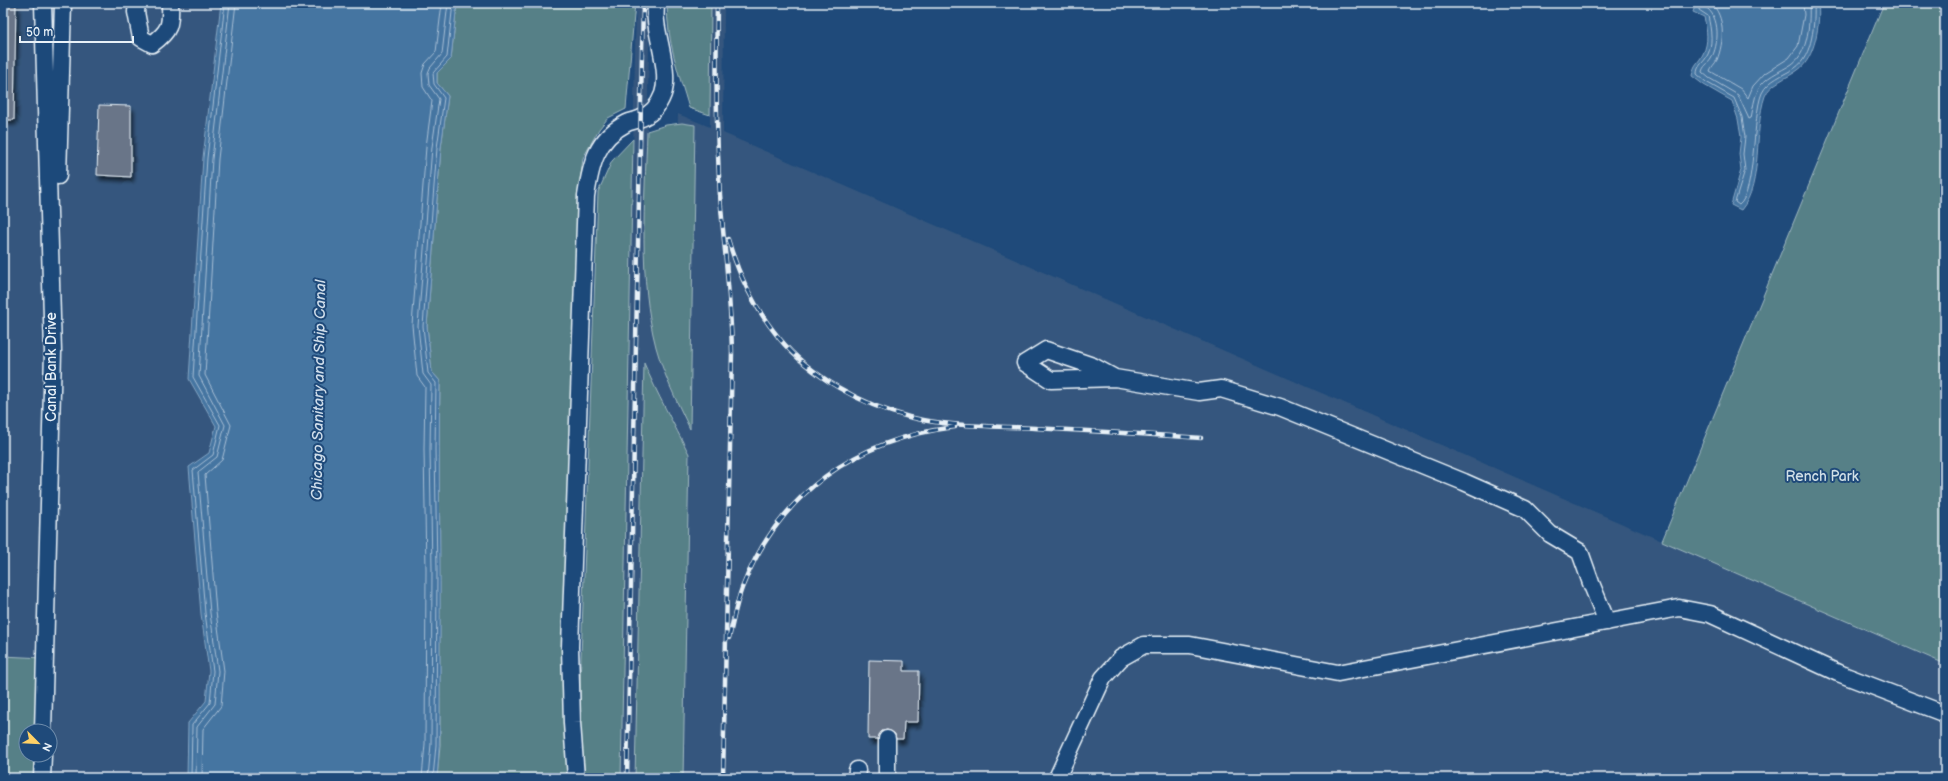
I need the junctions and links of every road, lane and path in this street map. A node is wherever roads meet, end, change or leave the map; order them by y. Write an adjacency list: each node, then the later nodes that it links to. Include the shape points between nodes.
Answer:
1 (43, 3): 10 (lane, Canal Bank Drive, via 53,352)
2 (63, 3): 6 (lane)
3 (137, 3): 4 (lane, via 136,12 141,38 152,44 165,35 170,20)
4 (170, 3)
5 (656, 3): 14 (lane, via 656,21 665,72 663,93 652,112 641,119 628,122 609,135 598,149 590,168 586,196 570,647)
6 (58, 178)
7 (1115, 378): 8 (lane, via 1199,392 1221,389 1280,407 1464,482 1525,510 1550,534 1580,552)
8 (1607, 622): 9 (lane, via 1679,608 1710,614 1838,673); 16 (lane, via 1338,673 1190,645 1144,645 1121,658 1103,678)
9 (1945, 714)
10 (43, 723)
11 (887, 739): 15 (lane)
12 (43, 763): 13 (lane)
13 (42, 778)
14 (576, 778)
15 (887, 778)
16 (1057, 778)

